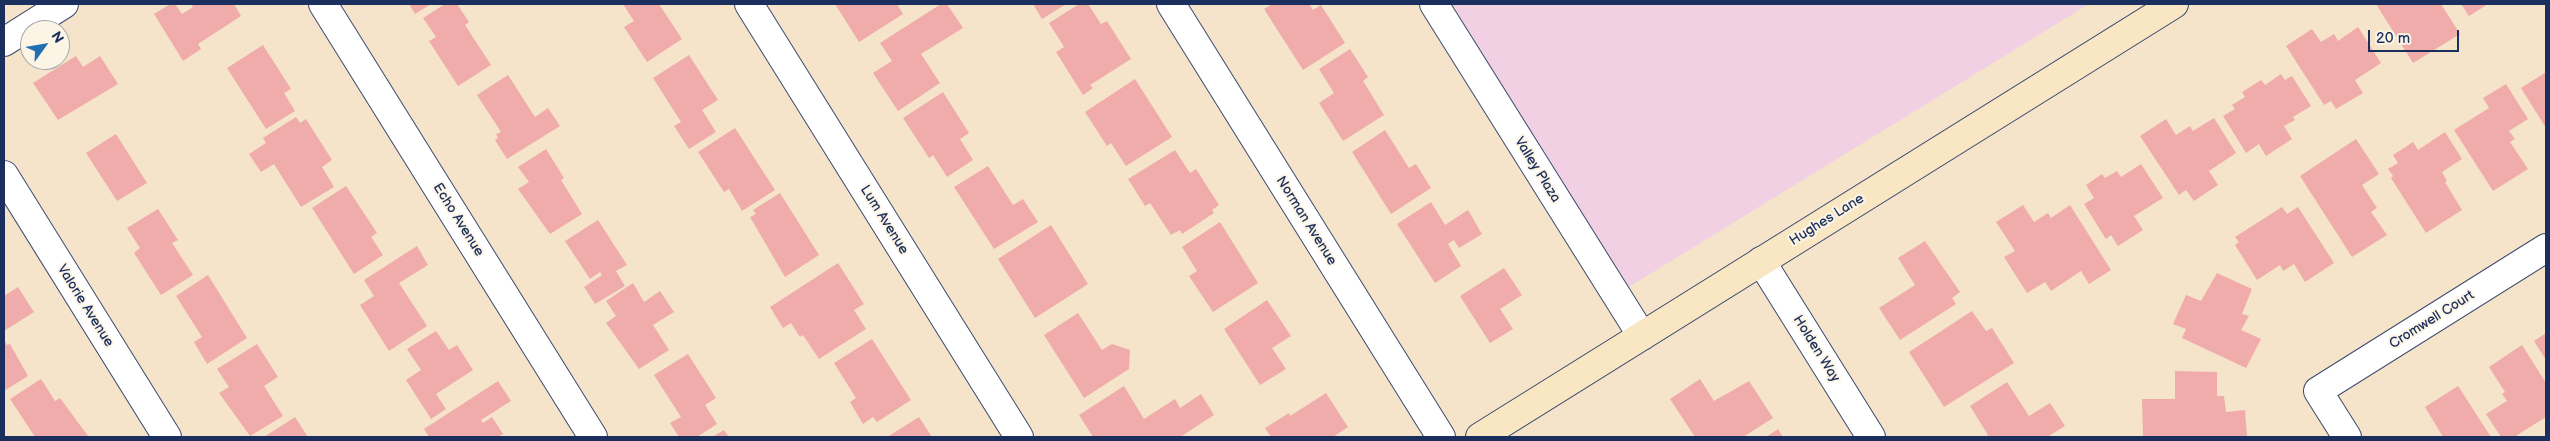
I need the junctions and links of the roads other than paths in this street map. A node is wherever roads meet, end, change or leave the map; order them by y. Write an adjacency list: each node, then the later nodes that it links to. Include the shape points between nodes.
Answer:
1 (64, 4): 7 (street)
2 (323, 4): 13 (street, Echo Avenue)
3 (749, 4): 14 (street, Lum Avenue)
4 (1171, 4): 15 (street, Norman Avenue)
5 (1434, 4): 11 (street, Valley Plaza)
6 (2174, 4): 10 (street, Hughes Lane)
7 (4, 42)
8 (4, 175): 12 (street, Valorie Avenue)
9 (2546, 248): 18 (street, Cromwell Court, via 2318,391)
10 (1761, 261): 11 (street, Hughes Lane); 17 (street, Holden Way)
11 (1642, 336): 16 (street, Hughes Lane)
12 (167, 437)
13 (593, 437)
14 (1019, 437)
15 (1442, 437)
16 (1480, 437)
17 (1871, 437)
18 (2347, 437)

